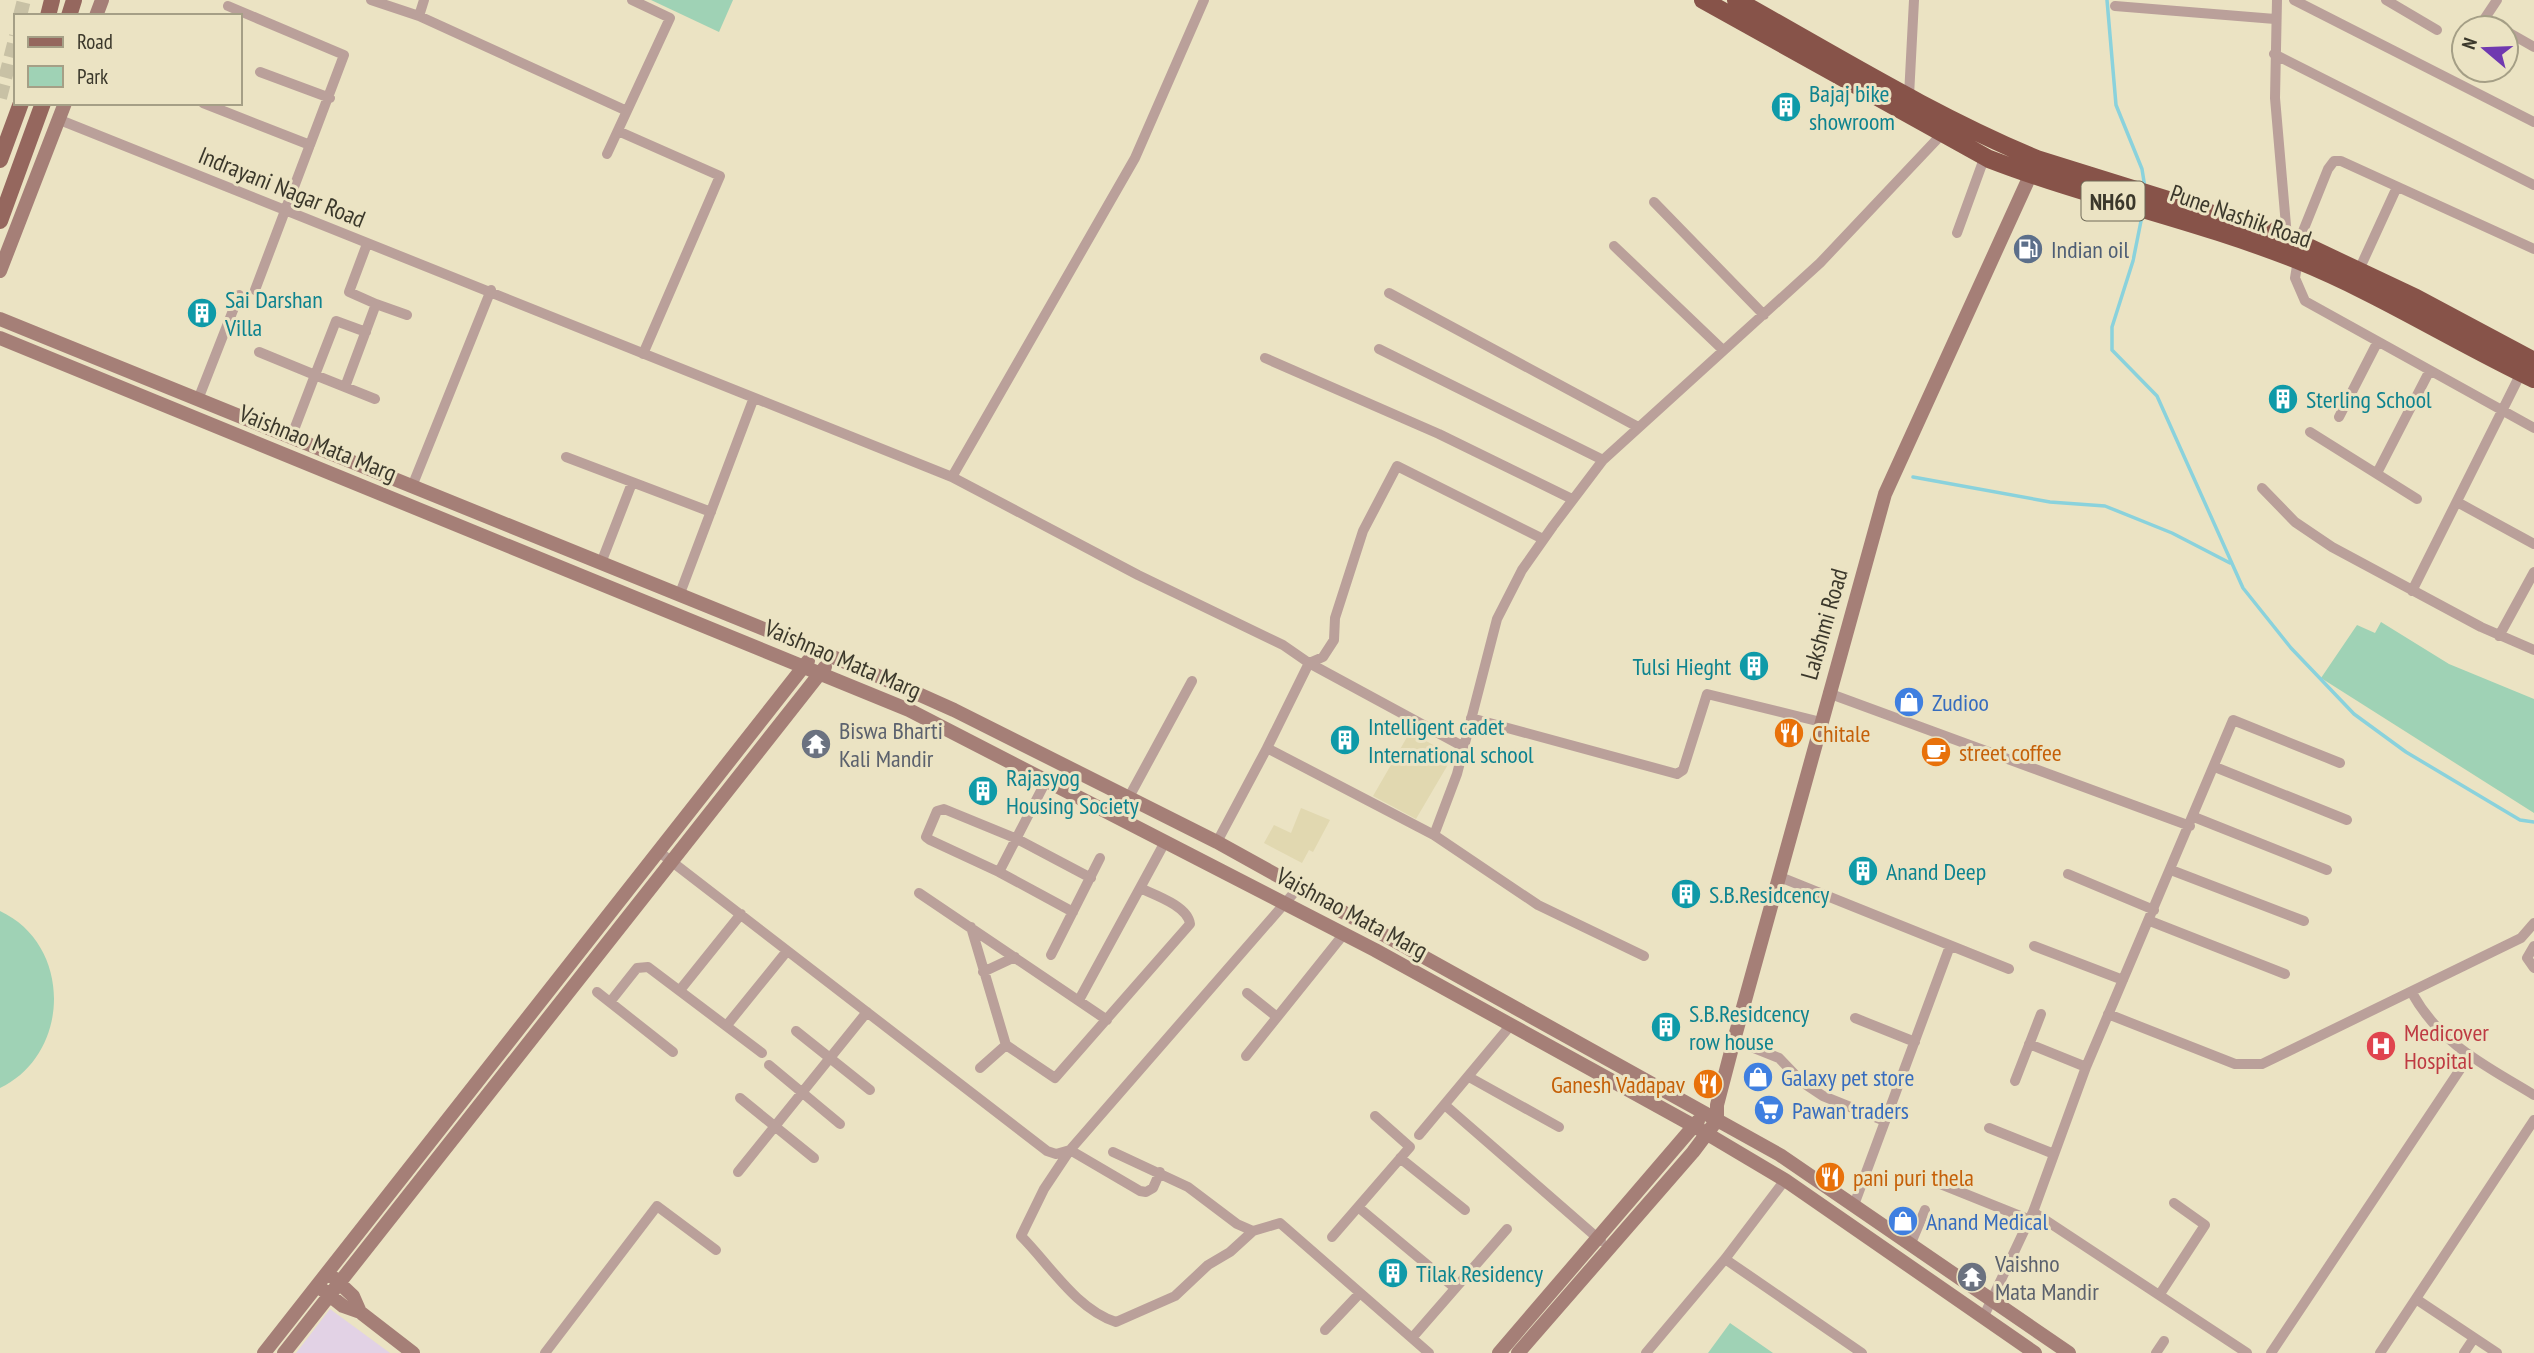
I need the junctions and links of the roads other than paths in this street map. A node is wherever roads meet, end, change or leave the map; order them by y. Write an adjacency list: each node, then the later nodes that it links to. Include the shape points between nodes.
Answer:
1 (371, 0): 13 (street)
2 (424, 0): 13 (street)
3 (632, 0): 24 (street, via 670,18)
4 (1204, 0): 80 (street, via 1129,169)
5 (1703, 0): 28 (highway, Pune Nashik Road / NH60)
6 (1736, 0): 18 (highway, Pune Nashik Road / NH60)
7 (1914, 0): 18 (street)
8 (2277, 0): 14 (street)
9 (2294, 0): 26 (street)
10 (2386, 0): 15 (street)
11 (229, 6): 19 (street, via 344,55)
12 (2115, 6): 14 (street)
13 (419, 16): 24 (street)
14 (2275, 19): 16 (street)
15 (2437, 30)
16 (2274, 54): 34 (street); 40 (street)
17 (260, 72): 19 (street)
18 (1909, 96): 33 (highway, Pune Nashik Road / NH60)
19 (330, 98): 29 (street)
20 (19, 105): 32 (main road)
21 (42, 105): 38 (main road)
22 (64, 105): 25 (main road)
23 (208, 105): 29 (street)
24 (627, 111): 27 (street)
25 (60, 120): 37 (street, Indrayani Nagar Road); 46 (main road)
26 (2534, 122)
27 (618, 131): 30 (street); 61 (street, via 720,176)
28 (1942, 134): 31 (highway, Pune Nashik Road / NH60); 53 (street, via 1861,222)
29 (310, 145): 37 (street)
30 (607, 154)
31 (1985, 156): 33 (highway, Pune Nashik Road / NH60); 39 (street)
32 (0, 160)
33 (2034, 167): 40 (highway, Pune Nashik Road / NH60); 44 (highway, Pune Nashik Road / NH60); 102 (main road, Lakshmi Road, via 1885,494)
34 (2534, 185)
35 (2397, 187): 40 (street, via 2334,161); 43 (street); 45 (street)
36 (1654, 202): 53 (street)
37 (285, 211): 41 (street, Indrayani Nagar Road); 47 (street)
38 (0, 222)
39 (1957, 233)
40 (2293, 239): 45 (highway, Pune Nashik Road / NH60)
41 (367, 244): 48 (street, Indrayani Nagar Road); 51 (street, via 349,292)
42 (1614, 246): 59 (street)
43 (2534, 249)
44 (2298, 260): 57 (street, via 2295,278 2305,301); 63 (highway, Pune Nashik Road / NH60)
45 (2359, 270): 63 (highway, Pune Nashik Road / NH60)
46 (0, 271)
47 (255, 290)
48 (491, 290): 61 (street, Indrayani Nagar Road); 82 (street)
49 (1390, 293): 73 (street)
50 (239, 295): 67 (street)
51 (376, 304): 52 (street); 55 (street)
52 (407, 315)
53 (1765, 315): 59 (street)
54 (0, 319): 67 (main road, Vaishnao Mata Marg)
55 (366, 332): 65 (street, via 336,321); 66 (street)
56 (0, 338): 72 (main road, Vaishnao Mata Marg)
57 (2377, 343): 64 (street); 71 (street)
58 (1379, 349): 78 (street)
59 (1723, 351): 73 (street)
60 (259, 352): 65 (street)
61 (643, 354): 69 (street, Indrayani Nagar Road)
62 (1265, 358): 84 (street, via 1407,418)
63 (2529, 368): 70 (street)
64 (2428, 372): 70 (street); 79 (street)
65 (315, 375): 66 (street); 76 (street)
66 (345, 387): 68 (street)
67 (203, 399): 72 (main road); 76 (main road, Vaishnao Mata Marg)
68 (375, 399)
69 (753, 400): 80 (street, Indrayani Nagar Road); 87 (street)
70 (2503, 411): 74 (street); 86 (street)
71 (2339, 417)
72 (202, 420): 99 (main road, Vaishnao Mata Marg)
73 (1638, 427): 78 (street)
74 (2534, 428)
75 (2310, 432): 79 (street)
76 (292, 435): 82 (main road, Vaishnao Mata Marg)
77 (566, 457): 81 (street)
78 (1603, 460): 84 (street)
79 (2377, 473): 85 (street)
80 (952, 477): 98 (street, Indrayani Nagar Road, via 1283,645)
81 (632, 483): 87 (street); 90 (street)
82 (413, 484): 90 (main road, Vaishnao Mata Marg)
83 (2262, 488): 92 (street, via 2295,522)
84 (1572, 499): 88 (street)
85 (2417, 499)
86 (2457, 502): 89 (street); 92 (street)
87 (711, 512): 93 (street)
88 (1543, 539): 98 (street, via 1397,466 1363,531 1335,618 1334,640 1323,657); 103 (street, via 1497,620)
89 (2534, 544)
90 (601, 563): 93 (main road, Vaishnao Mata Marg)
91 (2534, 572): 94 (street)
92 (2412, 591): 94 (street)
93 (679, 596): 95 (main road, Vaishnao Mata Marg)
94 (2499, 636): 96 (street)
95 (817, 650): 97 (main road, Vaishnao Mata Marg); 99 (main road)
96 (2534, 650)
97 (832, 656): 100 (main road); 110 (main road, Vaishnao Mata Marg, via 954,710)
98 (1309, 663): 105 (street, Indrayani Nagar Road); 106 (street)
99 (804, 667): 100 (main road, Vaishnao Mata Marg); 117 (main road)
100 (819, 673): 109 (main road, Vaishnao Mata Marg, via 909,710); 119 (main road)
101 (1192, 681): 110 (street)
102 (1828, 693): 104 (main road, Lakshmi Road); 112 (street)
103 (1471, 719): 104 (street, via 1677,774 1683,771 1707,694); 105 (street)
104 (1821, 723): 124 (main road, Lakshmi Road)
105 (1464, 747): 113 (street)
106 (1267, 748): 113 (street); 116 (street)
107 (2340, 763): 108 (street, via 2233,720)
108 (2215, 766): 111 (street); 112 (street)
109 (1047, 779): 114 (street); 115 (main road, Vaishnao Mata Marg)
110 (1129, 797): 116 (main road, Vaishnao Mata Marg)
111 (2347, 820)
112 (2192, 821): 120 (street); 121 (street)
113 (1434, 835): 143 (street, via 1538,905)
114 (1017, 839): 122 (street); 122 (street, via 944,809 937,811 926,837); 125 (street)
115 (1165, 842): 127 (street); 129 (main road, Vaishnao Mata Marg)
116 (1217, 842): 126 (main road, Vaishnao Mata Marg)
117 (658, 851): 119 (street); 217 (main road)
118 (1100, 858): 125 (street)
119 (671, 860): 132 (street); 218 (main road)
120 (2171, 870): 130 (street); 134 (street)
121 (2327, 870)
122 (999, 873): 131 (street)
123 (2068, 874): 130 (street)
124 (1780, 877): 138 (street); 165 (main road, Lakshmi Road)
125 (1091, 878): 131 (street)
126 (1299, 887): 129 (street); 185 (main road, Vaishnao Mata Marg)
127 (1140, 888): 154 (street); 161 (street, via 1183,911 1190,924)
128 (919, 893): 136 (street)
129 (1286, 903): 137 (main road, Vaishnao Mata Marg); 195 (street)
130 (2154, 910): 133 (street)
131 (1073, 912): 142 (street)
132 (741, 914): 141 (street); 150 (street)
133 (2150, 921): 148 (street); 149 (street)
134 (2305, 921)
135 (2534, 923): 153 (street, via 2521,938)
136 (971, 927): 144 (street); 147 (street)
137 (1343, 935): 159 (street); 163 (main road, Vaishnao Mata Marg)
138 (1950, 946): 146 (street); 166 (street)
139 (2034, 946): 149 (street)
140 (2534, 946): 145 (street, via 2527,958)
141 (788, 951): 156 (street); 162 (street)
142 (1051, 955)
143 (1644, 956)
144 (1015, 957): 147 (street); 154 (street)
145 (2534, 968)
146 (2009, 969)
147 (983, 972): 168 (street)
148 (2285, 974)
149 (2123, 980): 158 (street)
150 (680, 990): 155 (street, via 642,966); 162 (street)
151 (597, 992): 155 (street)
152 (1247, 993): 159 (street)
153 (2412, 993): 158 (street, via 2281,1057 2250,1066); 172 (street, via 2431,1025)
154 (1079, 1000): 161 (street)
155 (610, 1002): 169 (street)
156 (867, 1012): 173 (street); 195 (street, via 1046,1151)
157 (2041, 1014): 167 (street)
158 (2108, 1014): 175 (street)
159 (1277, 1017): 171 (street)
160 (1855, 1018): 166 (street)
161 (1108, 1020): 168 (street, via 1055,1078)
162 (727, 1025): 170 (street)
163 (1510, 1026): 177 (street); 191 (main road, Vaishnao Mata Marg)
164 (796, 1031): 173 (street)
165 (1734, 1040): 185 (main road, Lakshmi Road); 187 (street, via 1779,1058 1823,1096)
166 (1915, 1042): 187 (street)
167 (2029, 1044): 175 (street); 178 (street)
168 (1006, 1045): 176 (street)
169 (673, 1052)
170 (762, 1053)
171 (1246, 1055)
172 (2469, 1056): 181 (street); 245 (street)
173 (829, 1058): 179 (street); 180 (street)
174 (769, 1065): 180 (street)
175 (2086, 1067): 197 (street)
176 (980, 1068)
177 (1469, 1077): 183 (street); 190 (street)
178 (2015, 1081)
179 (870, 1090)
180 (801, 1093): 188 (street); 189 (street)
181 (2534, 1095)
182 (740, 1098): 189 (street)
183 (1446, 1106): 194 (street); 214 (street)
184 (1375, 1116): 199 (street, via 1410,1146)
185 (1711, 1116): 191 (main road); 193 (main road); 205 (main road, Vaishnao Mata Marg)
186 (2534, 1120): 224 (street)
187 (1885, 1121): 205 (street)
188 (840, 1124)
189 (775, 1125): 198 (street); 200 (street)
190 (1559, 1126)
191 (1694, 1126): 193 (main road, Vaishnao Mata Marg); 214 (main road)
192 (1989, 1128): 197 (street)
193 (1707, 1134): 202 (main road, Vaishnao Mata Marg); 214 (main road)
194 (1419, 1135)
195 (1070, 1150): 201 (street, via 1140,1191 1153,1188); 211 (street, via 1021,1236 1101,1317 1116,1322 1174,1296)
196 (1113, 1152): 201 (street)
197 (2054, 1154): 209 (street)
198 (814, 1158)
199 (1400, 1158): 206 (street); 207 (street)
200 (738, 1172)
201 (1160, 1172): 211 (street)
202 (1785, 1180): 216 (street); 227 (main road, Vaishnao Mata Marg)
203 (1938, 1184): 209 (street)
204 (2174, 1203): 222 (street, via 2205,1225)
205 (1854, 1205): 213 (main road, Vaishnao Mata Marg)
206 (1358, 1207): 212 (street); 220 (street)
207 (1465, 1210)
208 (1925, 1210): 213 (street)
209 (2031, 1216): 222 (street); 225 (street)
210 (1507, 1229): 220 (street)
211 (1253, 1231): 221 (street, via 1280,1223)
212 (1332, 1237)
213 (1911, 1243): 225 (main road, Vaishnao Mata Marg)
214 (1603, 1244): 237 (main road); 238 (main road)
215 (716, 1250): 235 (street, via 657,1206)
216 (1725, 1259): 239 (street); 240 (street)
217 (327, 1273): 218 (main road); 219 (main road)
218 (340, 1283): 223 (main road); 226 (main road)
219 (317, 1285): 223 (main road); 232 (main road)
220 (1454, 1288): 229 (street)
221 (1360, 1293): 228 (street); 229 (street)
222 (2160, 1294): 244 (street)
223 (330, 1295): 226 (main road); 233 (main road)
224 (2416, 1299): 230 (street); 246 (street)
225 (1993, 1300): 227 (street); 242 (main road, Vaishnao Mata Marg)
226 (360, 1312): 234 (main road)
227 (1983, 1318): 241 (main road, Vaishnao Mata Marg)
228 (1325, 1330)
229 (1412, 1338): 236 (street)
230 (2474, 1338): 247 (street); 248 (street)
231 (2164, 1341): 243 (street)
232 (264, 1353)
233 (284, 1353)
234 (413, 1353)
235 (545, 1353)
236 (1429, 1353)
237 (1499, 1353)
238 (1518, 1353)
239 (1646, 1353)
240 (1862, 1353)
241 (2035, 1353)
242 (2069, 1353)
243 (2156, 1353)
244 (2247, 1353)
245 (2270, 1353)
246 (2380, 1353)
247 (2465, 1353)
248 (2497, 1353)

